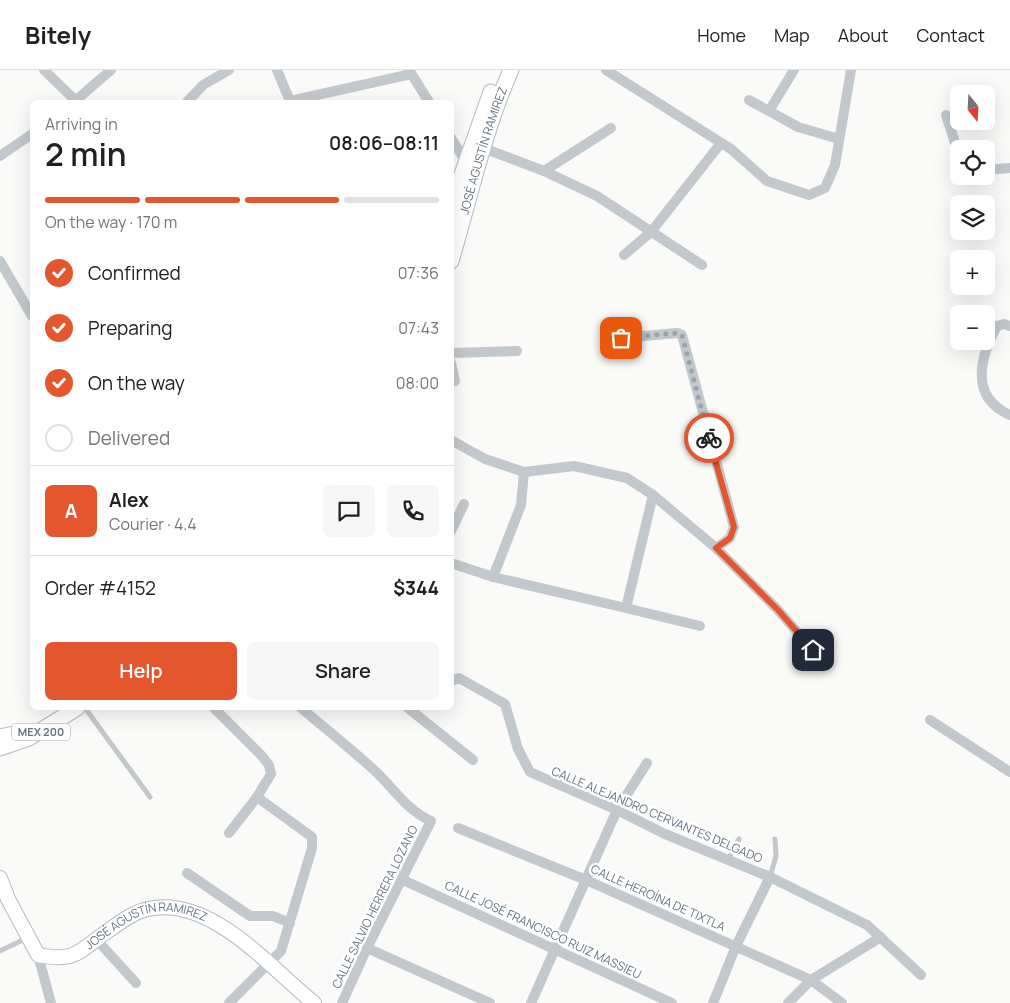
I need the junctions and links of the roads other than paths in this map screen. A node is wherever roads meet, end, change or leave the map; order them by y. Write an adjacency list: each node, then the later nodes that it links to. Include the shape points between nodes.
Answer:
1 (44, 70): 11 (street)
2 (111, 70): 12 (street)
3 (229, 70): 13 (street, via 203,85)
4 (277, 70): 14 (street)
5 (501, 70): 28 (main road, JOSÉ AGUSTÍN RAMIREZ)
6 (512, 70): 26 (main road, JOSÉ AGUSTÍN RAMIREZ)
7 (606, 70): 24 (street)
8 (794, 70): 18 (street)
9 (851, 70): 22 (street)
10 (410, 72): 15 (street); 16 (street)
11 (74, 100)
12 (78, 100)
13 (189, 100)
14 (290, 100)
15 (294, 100)
16 (428, 100)
17 (749, 100): 18 (street)
18 (769, 111): 22 (street, via 798,127)
19 (946, 114): 23 (street)
20 (611, 128): 31 (street)
21 (30, 135): 27 (street)
22 (839, 140): 24 (street, via 836,165 825,188 809,196 767,181)
23 (954, 140)
24 (721, 143): 35 (street)
25 (454, 145): 28 (street)
26 (482, 148): 31 (street); 32 (main road, JOSÉ AGUSTÍN RAMIREZ)
27 (0, 156)
28 (467, 162): 32 (street); 33 (main road, JOSÉ AGUSTÍN RAMIREZ)
29 (1010, 168): 30 (street)
30 (995, 169)
31 (544, 171): 35 (street, via 597,196)
32 (475, 176): 33 (main road, JOSÉ AGUSTÍN RAMIREZ)
33 (460, 190): 34 (main road, JOSÉ AGUSTÍN RAMIREZ); 36 (main road, JOSÉ AGUSTÍN RAMIREZ)
34 (454, 208)
35 (651, 232): 37 (street); 39 (street)
36 (455, 234)
37 (624, 254)
38 (0, 261): 40 (street)
39 (702, 264)
40 (30, 313)
41 (1010, 326): 47 (street, via 997,326 980,370 984,389 996,409)
42 (621, 338): 53 (street, via 682,335 734,527 730,538)
43 (516, 351): 44 (street)
44 (454, 353)
45 (454, 376): 46 (street)
46 (455, 381)
47 (1010, 415)
48 (454, 442): 49 (street, via 485,459)
49 (524, 472): 50 (street, via 574,466 627,478); 55 (street, via 521,505)
50 (653, 495): 53 (street); 56 (street)
51 (464, 504): 52 (street)
52 (454, 525)
53 (716, 548): 58 (street)
54 (454, 564): 55 (street)
55 (493, 578): 56 (street)
56 (626, 608): 57 (street)
57 (700, 626)
58 (813, 650)
59 (454, 680): 74 (street, CALLE ALEJANDRO CERVANTES DELGADO, via 459,678 505,704 518,749 530,772)
60 (59, 710): 67 (main road, MEX 200, via 21,733)
61 (74, 710): 68 (main road, MEX 200, via 30,738)
62 (86, 710): 72 (lane)
63 (218, 710): 73 (street, via 269,765 271,774)
64 (303, 710): 83 (street, CALLE SALVIO HERRERA LOZANO, via 376,772 418,815 431,821)
65 (416, 710): 69 (street)
66 (930, 720): 71 (street)
67 (0, 737)
68 (0, 748)
69 (473, 760)
70 (647, 763): 74 (street)
71 (1010, 772)
72 (150, 797)
73 (257, 797): 76 (street); 85 (street, via 312,837 312,848)
74 (617, 810): 79 (street, CALLE ALEJANDRO CERVANTES DELGADO); 84 (street)
75 (458, 828): 84 (street, CALLE HEROÍNA DE TIXTLA)
76 (229, 833)
77 (775, 838): 81 (lane, via 776,856)
78 (739, 839): 79 (lane)
79 (728, 861): 81 (street, CALLE ALEJANDRO CERVANTES DELGADO)
80 (187, 873): 85 (street, via 250,916 273,916)
81 (770, 877): 87 (street, via 867,925); 89 (street, CALLE ALEJANDRO CERVANTES DELGADO)
82 (0, 878): 86 (street)
83 (403, 880): 90 (street, CALLE SALVIO HERRERA LOZANO); 91 (street, CALLE JOSÉ FRANCISCO RUIZ MASSIEU)
84 (586, 880): 89 (street, CALLE HEROÍNA DE TIXTLA); 91 (street)
85 (290, 923): 94 (street, via 281,951)
86 (27, 937): 92 (lane); 93 (street)
87 (881, 937): 95 (street); 96 (street)
88 (96, 940): 93 (street, JOSÉ AGUSTÍN RAMIREZ, via 73,957 56,959); 94 (street, JOSÉ AGUSTÍN RAMIREZ, via 148,909 189,910 253,948); 97 (street)
89 (736, 946): 96 (street, CALLE HEROÍNA DE TIXTLA); 105 (street, CALLE ALEJANDRO CERVANTES DELGADO)
90 (367, 948): 101 (street, CALLE SALVIO HERRERA LOZANO); 102 (street)
91 (556, 950): 103 (street); 104 (street, CALLE JOSÉ FRANCISCO RUIZ MASSIEU)
92 (0, 951)
93 (38, 955): 98 (street)
94 (270, 965): 99 (street); 100 (street, JOSÉ AGUSTÍN RAMIREZ)
95 (921, 975)
96 (812, 980): 106 (street); 107 (street, CALLE HEROÍNA DE TIXTLA)
97 (136, 982)
98 (51, 1003)
99 (229, 1003)
100 (314, 1003)
101 (342, 1003)
102 (490, 1003)
103 (531, 1003)
104 (672, 1003)
105 (713, 1003)
106 (788, 1003)
107 (842, 1003)

